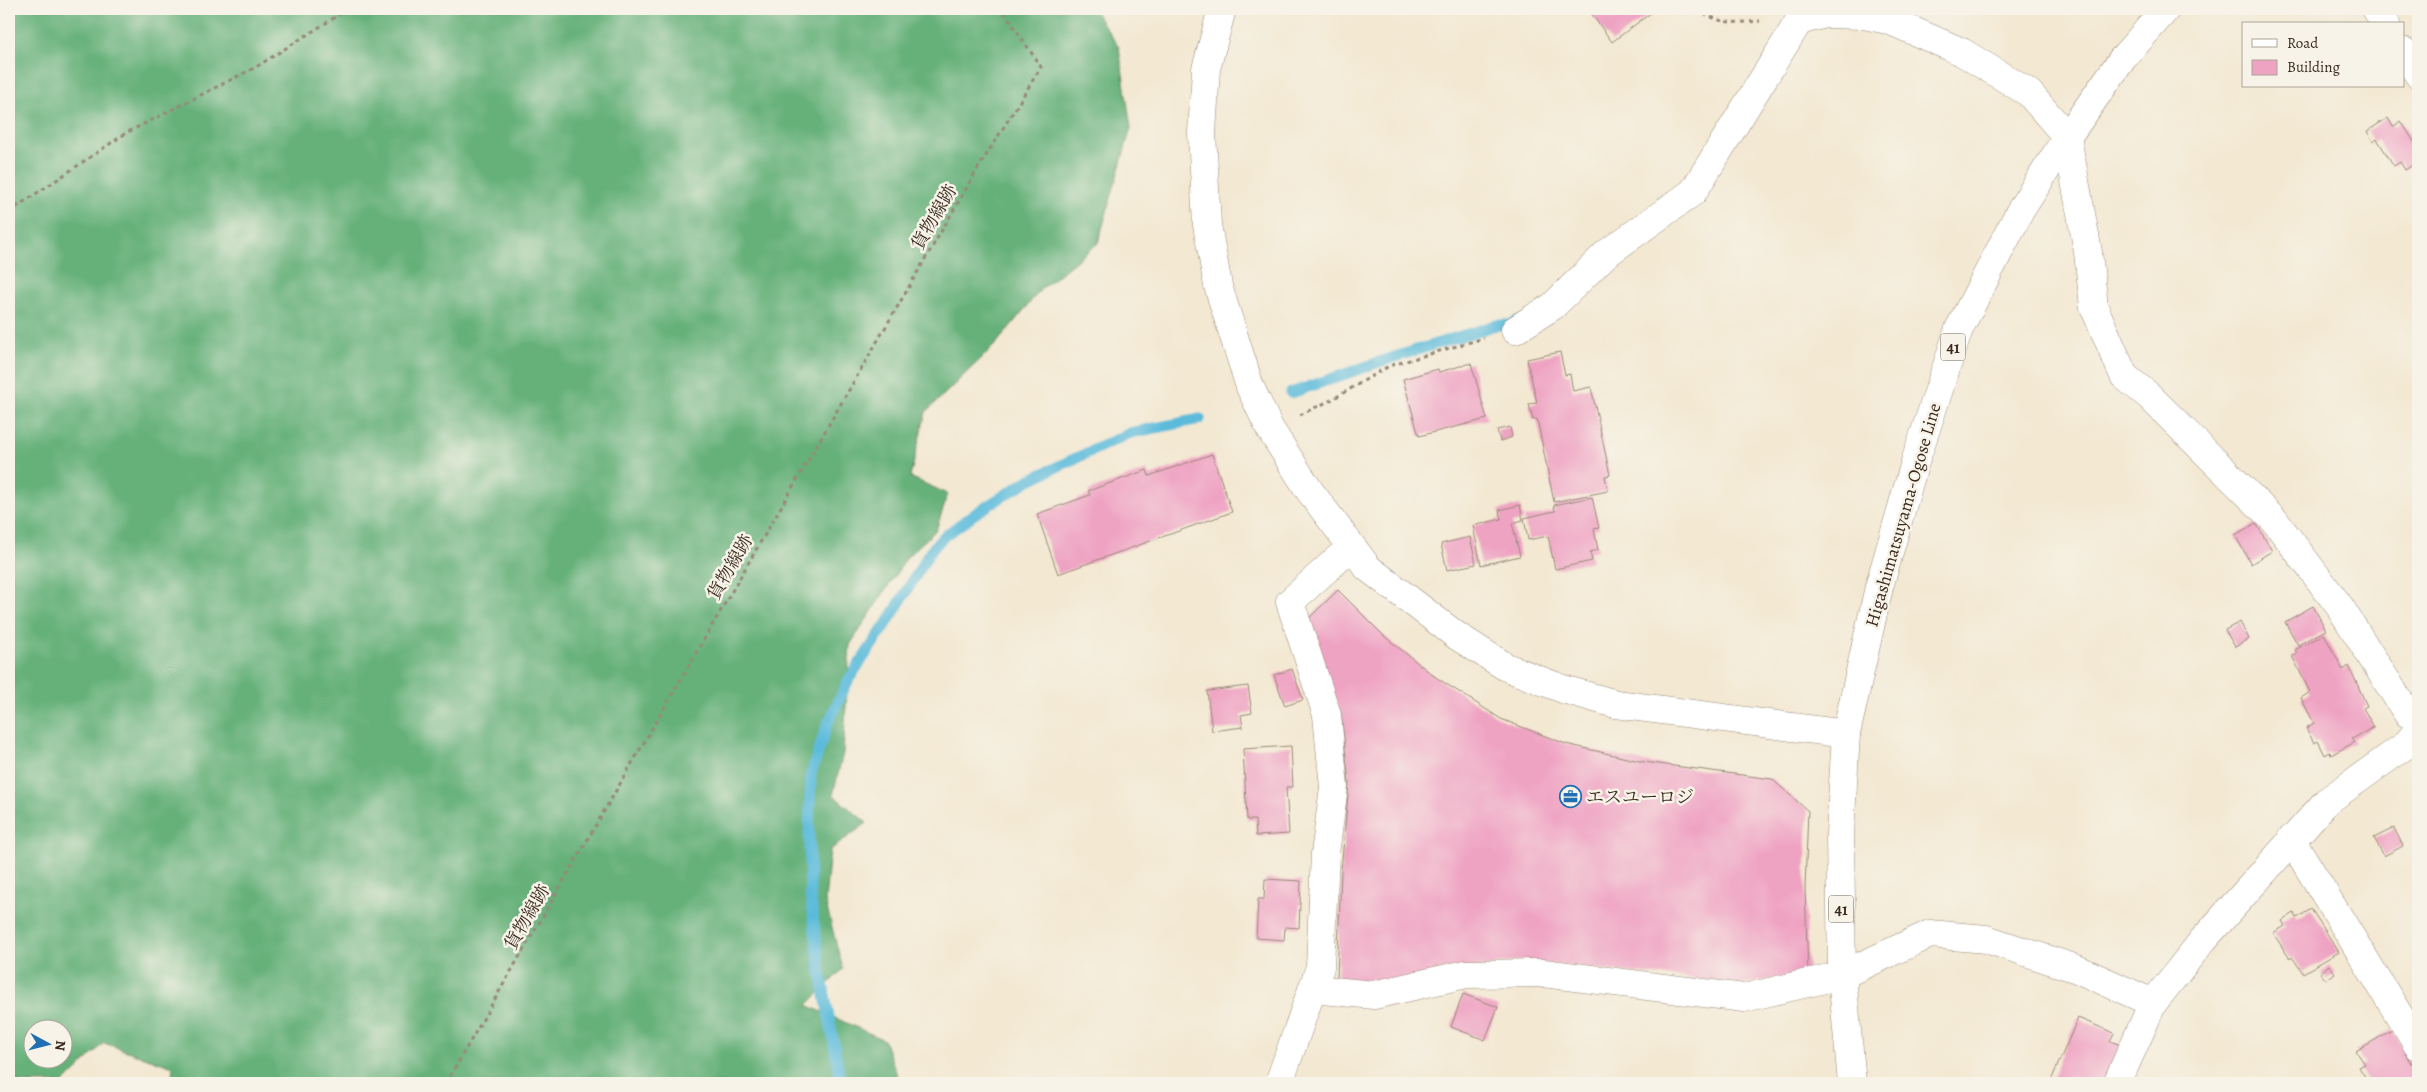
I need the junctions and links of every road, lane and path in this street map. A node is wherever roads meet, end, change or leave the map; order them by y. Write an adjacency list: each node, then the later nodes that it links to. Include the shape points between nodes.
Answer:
1 (348, 9): 12 (path, via 256,67 126,133)
2 (1002, 9): 24 (path, 貨物線跡, via 1040,67)
3 (1222, 9): 14 (street, via 1206,69 1202,134 1207,225 1218,286 1234,341 1250,387)
4 (1697, 9): 7 (path, via 1715,20 1732,23 1783,18)
5 (2166, 9): 11 (street, Higashimatsuyama-Ogose Line / 41, via 2123,58)
6 (2376, 9): 8 (street)
7 (1799, 21): 11 (street, via 1826,14 1864,15 1888,20 1962,52 2029,93); 13 (street, via 1693,192 1606,254 1553,306)
8 (2385, 22)
9 (2404, 53): 10 (street)
10 (2418, 74)
11 (2067, 137): 16 (street, via 2088,252 2094,307 2124,376 2149,396 2275,521 2340,607 2407,713); 18 (street, Higashimatsuyama-Ogose Line / 41, via 2020,211 1959,329 1914,462 1882,578)
12 (9, 212)
13 (1515, 330): 14 (path, via 1389,366 1333,399)
14 (1270, 429): 15 (street)
15 (1351, 547): 18 (street, via 1368,568 1457,636 1506,667 1563,689 1616,704); 21 (street, via 1290,602 1327,715 1334,787 1325,854 1320,967)
16 (2418, 719)
17 (2418, 730): 19 (street, via 2406,745 2326,802)
18 (1846, 734): 20 (street, Higashimatsuyama-Ogose Line / 41, via 1840,834)
19 (2291, 839): 22 (street); 23 (street)
20 (1842, 975): 21 (street, via 1744,998 1543,973 1466,974 1374,995); 22 (street, via 1930,934 1986,939 2076,968); 26 (street, Higashimatsuyama-Ogose Line / 41)
21 (1312, 989): 25 (street)
22 (2153, 1003): 27 (street)
23 (2418, 1046)
24 (446, 1083)
25 (1279, 1083)
26 (1852, 1083)
27 (2117, 1083)

